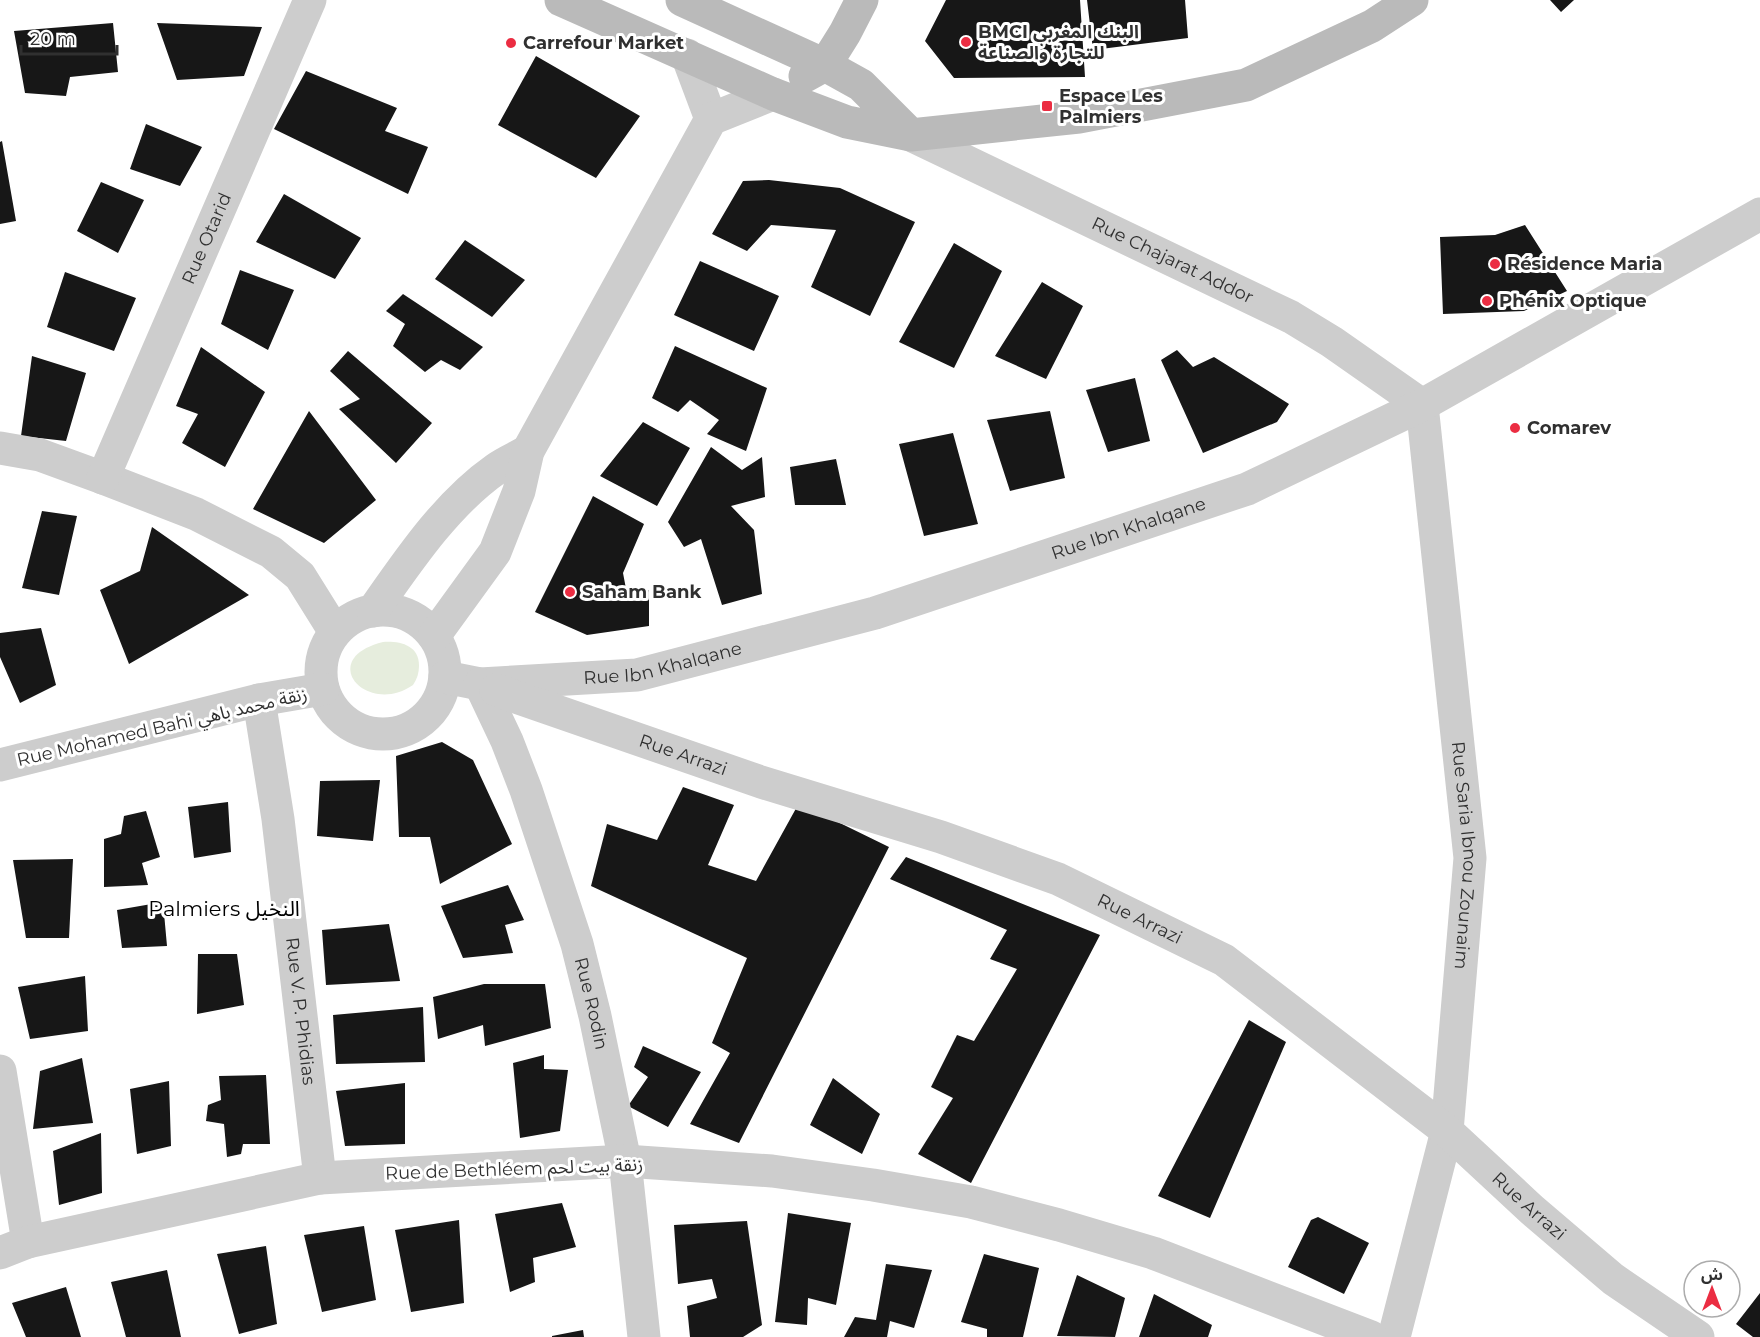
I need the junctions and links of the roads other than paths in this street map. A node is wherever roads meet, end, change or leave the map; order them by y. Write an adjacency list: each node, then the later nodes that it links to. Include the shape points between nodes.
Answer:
1 (310, 0): 16 (street, Rue Otarid)
2 (561, 0): 7 (street)
3 (672, 0): 7 (street)
4 (682, 0): 8 (street)
5 (862, 0): 8 (street)
6 (1412, 0): 11 (street, via 1372,26 1246,85 1079,117)
7 (687, 55): 9 (street); 10 (street)
8 (825, 65): 9 (street); 11 (street, via 861,84)
9 (773, 94): 10 (street); 11 (street, via 847,122)
10 (711, 119): 15 (street)
11 (911, 135): 13 (street, Rue Chajarat Addor, via 1291,317)
12 (1760, 214): 13 (street, Rue Ibn Khalqane)
13 (1422, 405): 21 (street, Rue Ibn Khalqane, via 1247,489 875,613 637,675); 26 (street, Rue Saria Ibnou Zounaim, via 1470,858)
14 (0, 448): 16 (street, via 40,455)
15 (528, 451): 17 (street, via 497,468 451,510); 19 (street, via 519,491 495,552)
16 (103, 478): 18 (street, via 196,514 271,552 300,576)
17 (373, 610): 18 (street, via 355,616); 19 (street, via 407,615)
18 (334, 633): 22 (street, via 323,657)
19 (434, 636): 20 (street, via 442,653)
20 (445, 677): 21 (street, Rue Ibn Khalqane); 22 (street, via 435,705 426,716 410,727 390,733 364,730 346,721 332,707)
21 (480, 684): 26 (street, Rue Arrazi, via 761,782 941,837 1058,879 1224,960); 27 (street, Rue Rodin, via 526,790 577,945)
22 (323, 689): 23 (street, Rue Mohamed Bahi زنقة محمد باهي)
23 (259, 700): 24 (street, Rue Mohamed Bahi زنقة محمد باهي); 28 (street, Rue V. P. Phidias, via 278,819)
24 (0, 765)
25 (0, 1071): 29 (street)
26 (1447, 1131): 32 (street, Rue Saria Ibnou Zounaim); 33 (street, Rue Arrazi, via 1613,1279)
27 (625, 1161): 28 (street, Rue de Bethléem زنقة بيت لحم); 30 (street, Rue Rodin); 31 (street, Rue de Bethléem زنقة بيت لحم, via 772,1171 970,1202 1153,1253)
28 (320, 1178): 29 (street, Rue de Bethléem زنقة بيت لحم)
29 (14, 1247)
30 (644, 1337)
31 (1371, 1337)
32 (1394, 1337)
33 (1698, 1337)

